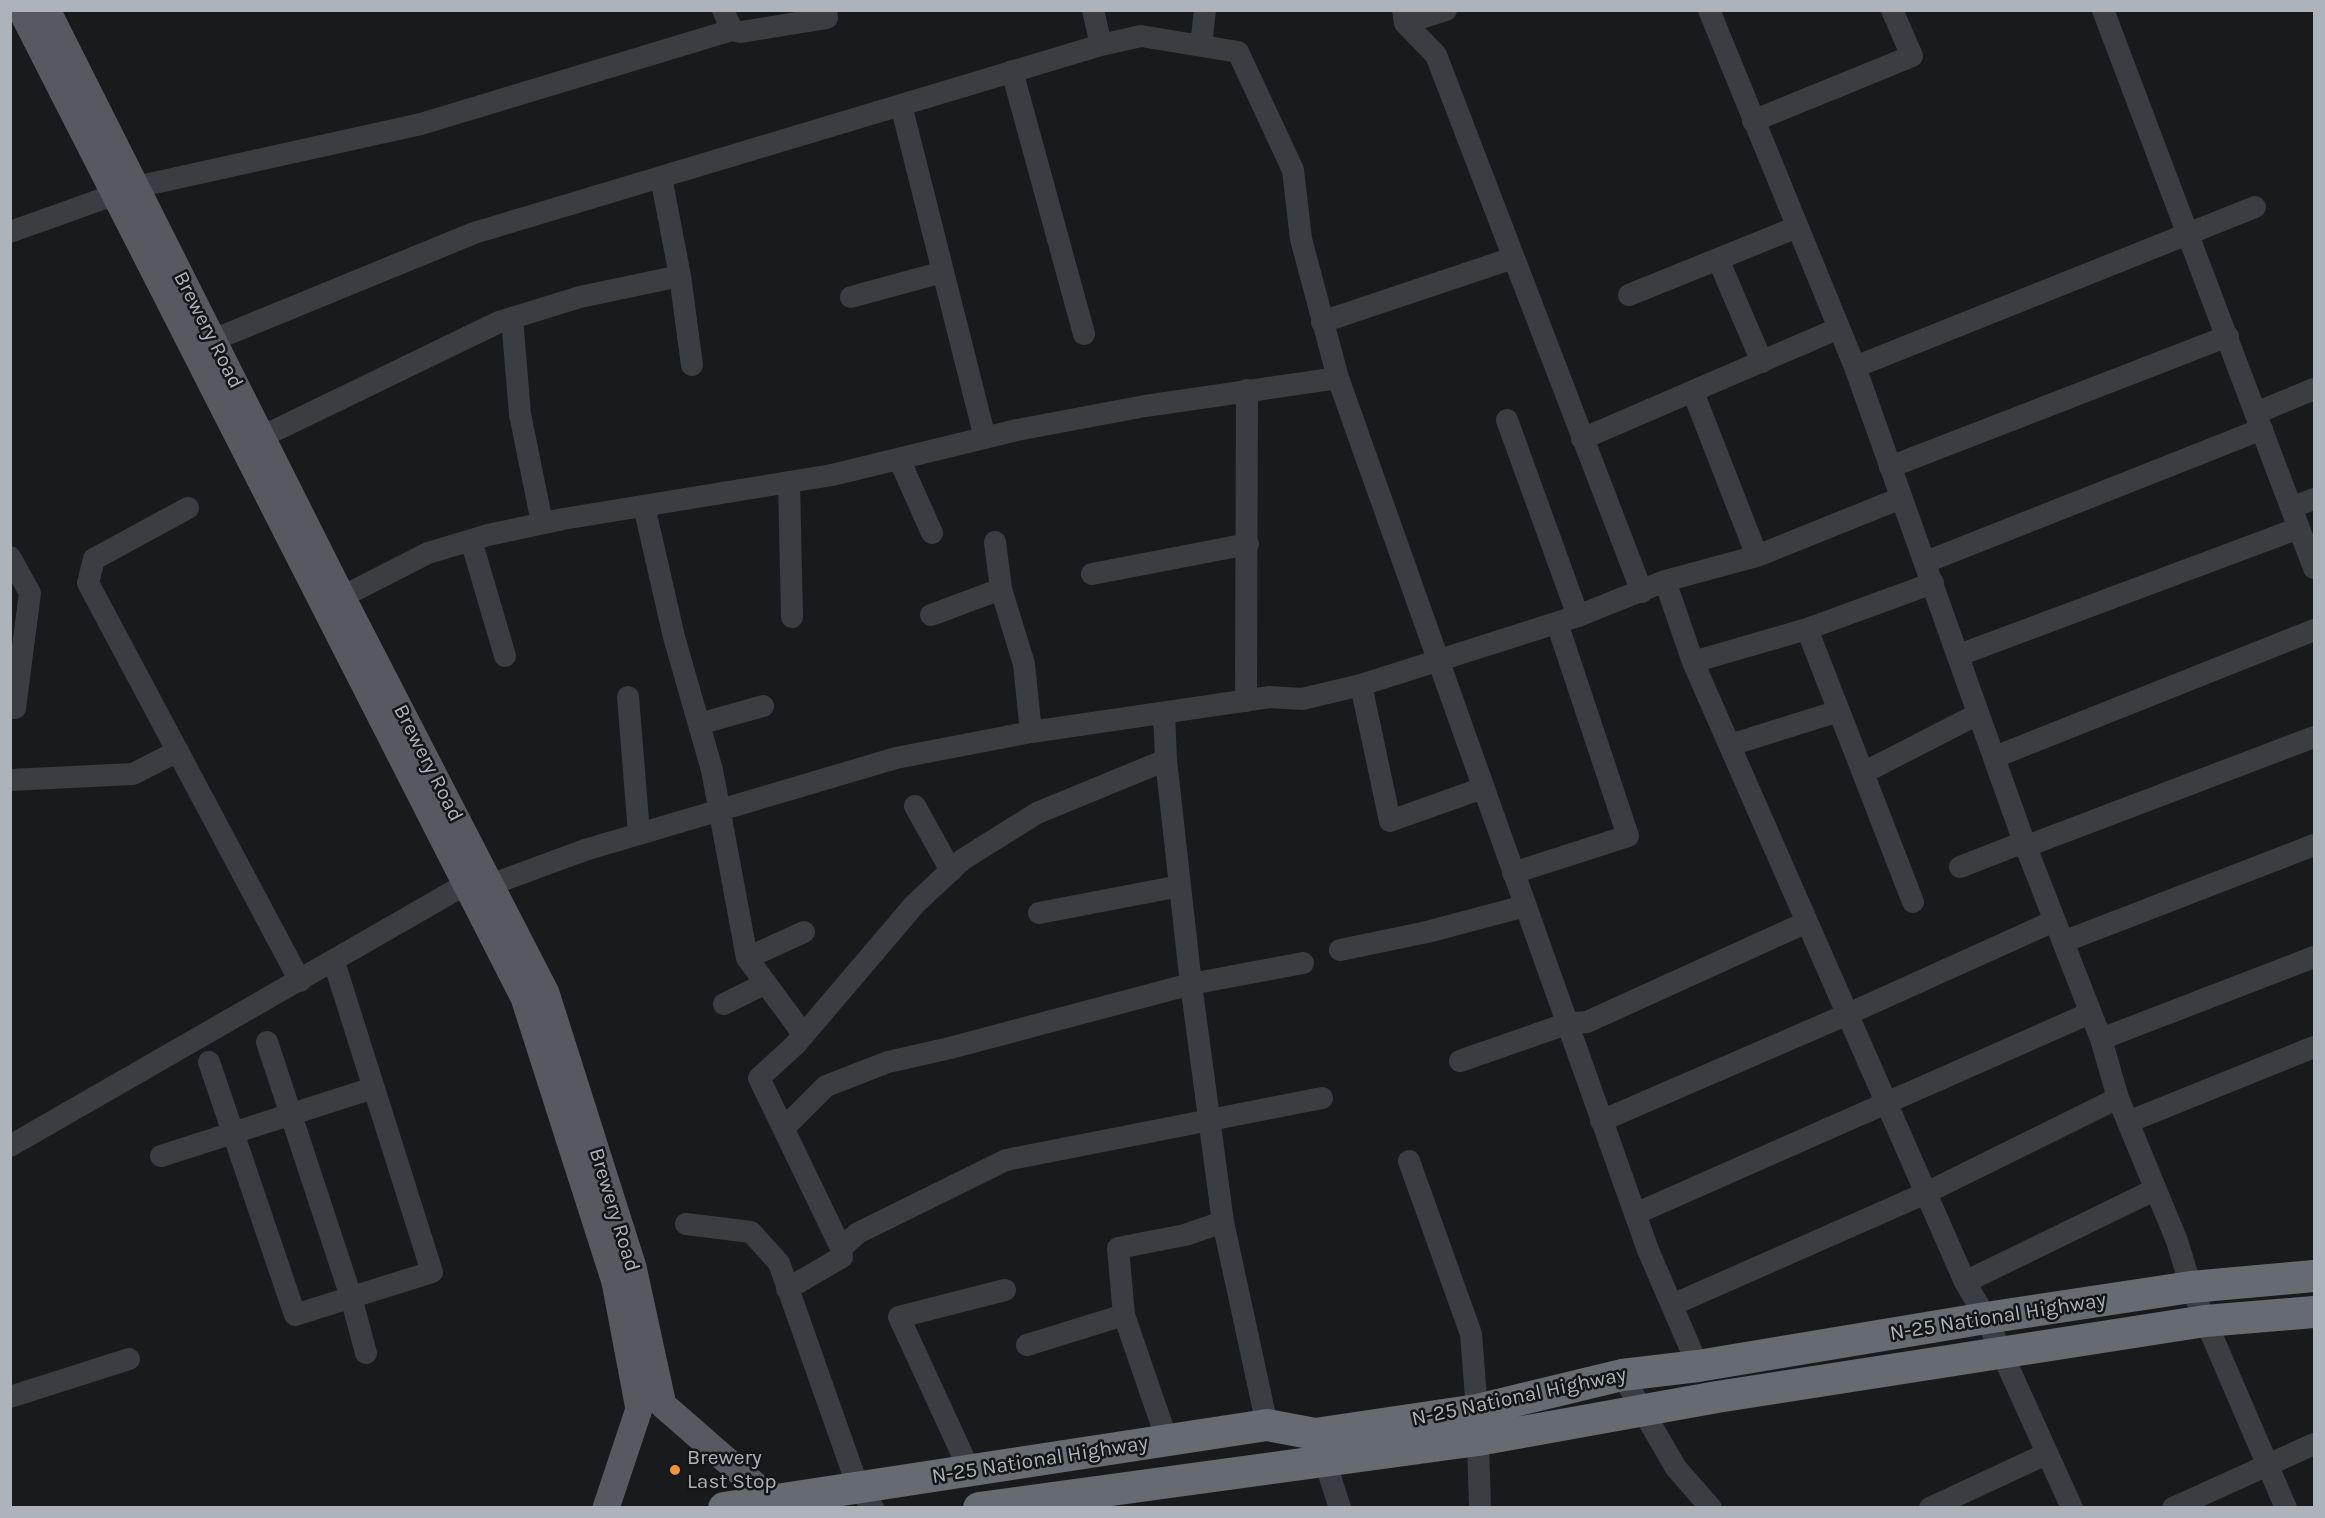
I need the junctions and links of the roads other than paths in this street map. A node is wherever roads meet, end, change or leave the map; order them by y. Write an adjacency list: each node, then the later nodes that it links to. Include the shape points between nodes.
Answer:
1 (20, 10): 10 (street); 19 (main road, Brewery Road)
2 (47, 10): 19 (main road, Brewery Road)
3 (826, 10): 12 (street, via 827,18 741,32)
4 (1093, 10): 13 (street)
5 (1205, 10): 14 (street)
6 (1446, 10): 11 (street)
7 (1709, 10): 17 (street)
8 (1892, 10): 17 (street, via 1912,56)
9 (2103, 10): 23 (street)
10 (10, 15)
11 (1404, 17): 24 (street, via 1436,55)
12 (728, 20): 19 (street, via 421,124)
13 (1101, 45): 14 (street, via 1141,36); 15 (street)
14 (1201, 46): 31 (street, via 1238,52 1293,170 1301,239)
15 (1012, 71): 16 (street); 33 (street)
16 (901, 105): 18 (street); 26 (street)
17 (1754, 120): 21 (street)
18 (661, 177): 27 (street); 35 (street, via 474,233)
19 (125, 190): 22 (street); 35 (main road, Brewery Road)
20 (2255, 207): 23 (street)
21 (1797, 227): 25 (street); 32 (street)
22 (10, 232)
23 (2188, 234): 34 (street); 38 (street)
24 (1513, 258): 31 (street); 46 (street)
25 (1718, 259): 28 (street); 36 (street)
26 (943, 272): 29 (street); 45 (street)
27 (680, 276): 30 (street, via 580,297); 37 (street)
28 (1629, 295)
29 (851, 297)
30 (512, 318): 47 (street); 56 (street, via 520,414)
31 (1322, 322): 39 (street)
32 (1839, 328): 36 (street); 38 (street)
33 (1084, 334)
34 (2228, 336): 44 (street); 49 (street)
35 (203, 345): 47 (main road, Brewery Road)
36 (1762, 362): 42 (street)
37 (692, 365)
38 (1855, 367): 49 (street)
39 (1338, 378): 41 (street); 77 (street)
40 (2314, 389): 44 (street)
41 (1247, 390): 45 (street); 60 (street)
42 (1693, 392): 46 (street); 61 (street)
43 (1507, 420): 72 (street)
44 (2259, 421): 55 (street); 64 (street)
45 (985, 438): 48 (street)
46 (1582, 439): 68 (street)
47 (252, 441): 69 (main road, Brewery Road)
48 (899, 459): 50 (street); 57 (street)
49 (1890, 467): 51 (street)
50 (789, 482): 53 (street); 71 (street)
51 (1900, 498): 61 (street); 64 (street)
52 (2314, 499): 55 (street)
53 (644, 506): 56 (street); 87 (street)
54 (188, 508): 91 (street, via 94,558 88,583)
55 (2296, 517): 63 (street); 75 (street)
56 (542, 523): 58 (street)
57 (932, 534)
58 (471, 540): 69 (street, via 428,554); 76 (street)
59 (995, 542): 67 (street)
60 (1248, 544): 65 (street); 81 (street)
61 (1757, 556): 66 (street)
62 (10, 557): 83 (street, via 30,592)
63 (2314, 568)
64 (1929, 572): 73 (street); 75 (street)
65 (1092, 574)
66 (1665, 581): 68 (street); 78 (street)
67 (1001, 589): 70 (street); 88 (street, via 1024,664)
68 (1642, 592): 72 (street)
69 (333, 601): 105 (main road, Brewery Road)
70 (931, 615)
71 (792, 616)
72 (1567, 619): 77 (street); 104 (street, via 1628,836)
73 (1807, 628): 78 (street); 84 (street)
74 (2314, 630): 92 (street)
75 (1959, 655): 86 (street)
76 (505, 656)
77 (1437, 660): 79 (street); 96 (street)
78 (1693, 662): 90 (street)
79 (1361, 685): 81 (street, via 1302,699 1270,697); 96 (street, via 1390,820)
80 (628, 697): 99 (street)
81 (1246, 701): 85 (street)
82 (763, 706): 87 (street)
83 (15, 708)
84 (1839, 711): 90 (street); 94 (street)
85 (1164, 713): 88 (street); 93 (street)
86 (1978, 714): 92 (street); 94 (street)
87 (699, 724): 98 (street)
88 (1031, 732): 98 (street, via 896,758)
89 (2314, 737): 100 (street)
90 (1730, 745): 111 (street)
91 (178, 751): 95 (street, via 133,774); 119 (street)
92 (1995, 757): 100 (street)
93 (1167, 759): 103 (street, via 1037,813); 106 (street)
94 (1863, 773): 107 (street)
95 (10, 780)
96 (1483, 788): 104 (street)
97 (915, 806): 103 (street)
98 (718, 809): 99 (street); 115 (street)
99 (639, 833): 105 (street)
100 (2025, 844): 102 (street); 110 (street)
101 (2314, 845): 113 (street)
102 (1960, 867)
103 (951, 871): 126 (street, via 915,903)
104 (1513, 873): 108 (street)
105 (480, 881): 117 (street); 169 (main road, Brewery Road, via 524,998)
106 (1180, 886): 109 (street); 121 (street)
107 (1913, 902)
108 (1525, 906): 114 (street); 125 (street)
109 (1039, 913)
110 (2054, 921): 113 (street); 124 (street)
111 (1807, 922): 124 (street); 125 (street, via 1587,1022)
112 (804, 933): 115 (street)
113 (2063, 942): 123 (street)
114 (1340, 950)
115 (747, 957): 120 (street)
116 (2314, 957): 127 (street)
117 (334, 962): 119 (street); 132 (street)
118 (1304, 963): 121 (street)
119 (300, 981): 142 (street)
120 (766, 983): 122 (street); 126 (street)
121 (1191, 984): 137 (street); 140 (street, via 888,1062 826,1086)
122 (724, 1004)
123 (2090, 1013): 127 (street); 135 (street)
124 (1848, 1014): 135 (street); 138 (street)
125 (1566, 1024): 130 (street); 138 (street)
126 (804, 1035): 140 (street, via 759,1078)
127 (2101, 1039): 134 (street)
128 (267, 1042): 136 (street)
129 (2314, 1047): 139 (street)
130 (1460, 1061)
131 (209, 1062): 141 (street)
132 (373, 1088): 136 (street); 156 (street, via 432,1272)
133 (1322, 1098): 137 (street)
134 (2118, 1098): 139 (street); 146 (street)
135 (1887, 1103): 146 (street); 147 (street)
136 (290, 1114): 141 (street); 156 (street)
137 (1209, 1119): 148 (street); 150 (street, via 1006,1160 858,1233)
138 (1601, 1120): 147 (street)
139 (2127, 1122): 145 (street)
140 (784, 1128): 150 (street)
141 (233, 1132): 143 (street); 156 (street, via 295,1315)
142 (10, 1146)
143 (161, 1156)
144 (1409, 1161): 172 (street, via 1471,1334)
145 (2154, 1190): 152 (street); 153 (street, via 2177,1241)
146 (1926, 1193): 152 (street); 157 (street)
147 (1635, 1214): 157 (street)
148 (1223, 1222): 159 (street, via 1185,1235 1118,1248); 171 (street)
149 (686, 1224): 154 (street, via 752,1232 779,1263)
150 (841, 1248): 154 (street, via 842,1257)
151 (2314, 1276): 153 (highway, N-25 National Highway)
152 (1965, 1282): 160 (street)
153 (2191, 1287): 160 (highway, N-25 National Highway); 161 (street)
154 (787, 1289): 179 (street)
155 (1005, 1290): 178 (street, via 899,1317)
156 (351, 1297): 163 (street)
157 (1672, 1305): 166 (street)
158 (2314, 1312): 161 (highway, N-25 National Highway)
159 (1125, 1315): 162 (street); 173 (street)
160 (1986, 1318): 164 (street); 166 (highway, N-25 National Highway)
161 (2205, 1321): 164 (highway, N-25 National Highway); 177 (street)
162 (1027, 1345)
163 (366, 1353)
164 (2001, 1353): 170 (highway, N-25 National Highway); 176 (street)
165 (129, 1359): 168 (street)
166 (1698, 1366): 167 (highway, N-25 National Highway)
167 (1622, 1375): 170 (street); 172 (highway, N-25 National Highway)
168 (10, 1397)
169 (651, 1407): 180 (main road); 182 (main road, Brewery Road)
170 (1642, 1410): 172 (highway, N-25 National Highway); 181 (street, via 1676,1468)
171 (1267, 1425): 173 (highway, N-25 National Highway); 175 (highway, N-25 National Highway)
172 (1478, 1425): 175 (highway, N-25 National Highway); 186 (street)
173 (1167, 1440): 178 (highway, N-25 National Highway)
174 (2314, 1444): 177 (street)
175 (1320, 1447): 184 (highway, N-25 National Highway); 185 (street)
176 (2046, 1454): 187 (street); 188 (street)
177 (2267, 1466): 189 (street); 190 (street)
178 (969, 1469): 179 (highway, N-25 National Highway)
179 (865, 1497): 180 (highway, N-25 National Highway)
180 (777, 1504): 183 (highway, N-25 National Highway)
181 (1708, 1506)
182 (606, 1508)
183 (724, 1508)
184 (979, 1508)
185 (1340, 1508)
186 (1480, 1508)
187 (1930, 1508)
188 (2072, 1508)
189 (2173, 1508)
190 (2286, 1508)

